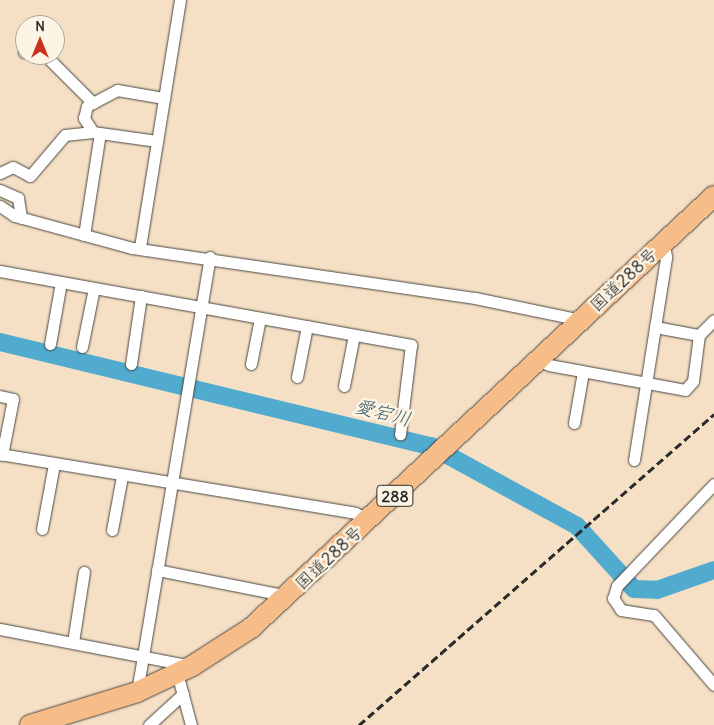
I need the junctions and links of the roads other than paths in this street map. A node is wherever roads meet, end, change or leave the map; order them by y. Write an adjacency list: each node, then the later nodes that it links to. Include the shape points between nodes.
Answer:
1 (180, 0): 3 (street)
2 (56, 65): 4 (street)
3 (164, 98): 4 (street, via 117,90); 6 (street)
4 (93, 103): 5 (street, via 84,118)
5 (96, 132): 6 (street); 7 (street, via 65,135 30,176 13,167); 12 (street)
6 (157, 141): 14 (street)
7 (0, 173)
8 (0, 190): 11 (street, via 18,198)
9 (714, 196): 13 (highway, 国道288号 / 288)
10 (0, 206): 11 (street)
11 (21, 218): 12 (street)
12 (84, 235): 14 (street)
13 (664, 243): 22 (highway, 国道288号 / 288); 25 (street, via 666,257)
14 (140, 247): 15 (street)
15 (210, 257): 20 (street); 22 (street, via 475,298)
16 (0, 271): 17 (street)
17 (61, 282): 18 (street); 28 (street)
18 (94, 288): 19 (street); 29 (street)
19 (141, 296): 20 (street); 31 (street)
20 (202, 308): 21 (street); 44 (street)
21 (260, 318): 24 (street); 32 (street)
22 (581, 320): 30 (highway, 国道288号 / 288)
23 (714, 320): 27 (street)
24 (307, 326): 26 (street); 34 (street)
25 (655, 327): 27 (street); 35 (street)
26 (354, 335): 36 (street); 39 (street, via 412,347)
27 (699, 335): 35 (street, via 688,389)
28 (50, 344)
29 (82, 347)
30 (538, 360): 33 (street); 46 (highway, 国道288号 / 288)
31 (131, 364)
32 (252, 364)
33 (583, 372): 35 (street); 38 (street)
34 (298, 376)
35 (646, 383): 41 (street)
36 (344, 386)
37 (0, 396): 40 (street, via 13,399)
38 (574, 424)
39 (400, 434)
40 (1, 454): 42 (street)
41 (634, 460)
42 (54, 464): 43 (street); 47 (street)
43 (122, 476): 44 (street); 48 (street)
44 (173, 484): 46 (street, via 355,513); 49 (street)
45 (714, 484): 56 (street, via 617,586 613,598 621,610 654,615)
46 (370, 519): 51 (highway, 国道288号 / 288)
47 (42, 529)
48 (112, 530)
49 (157, 570): 51 (street); 54 (street)
50 (84, 572): 53 (street)
51 (288, 596): 55 (highway, 国道288号 / 288, via 233,641)
52 (0, 629): 53 (street)
53 (73, 642): 54 (street)
54 (142, 654): 55 (street); 57 (street)
55 (185, 669): 57 (highway, 国道288号 / 288); 58 (street)
56 (714, 685)
57 (137, 692): 59 (highway, 国道288号 / 288)
58 (183, 694): 60 (street); 61 (street)
59 (30, 725)
60 (149, 725)
61 (191, 725)

